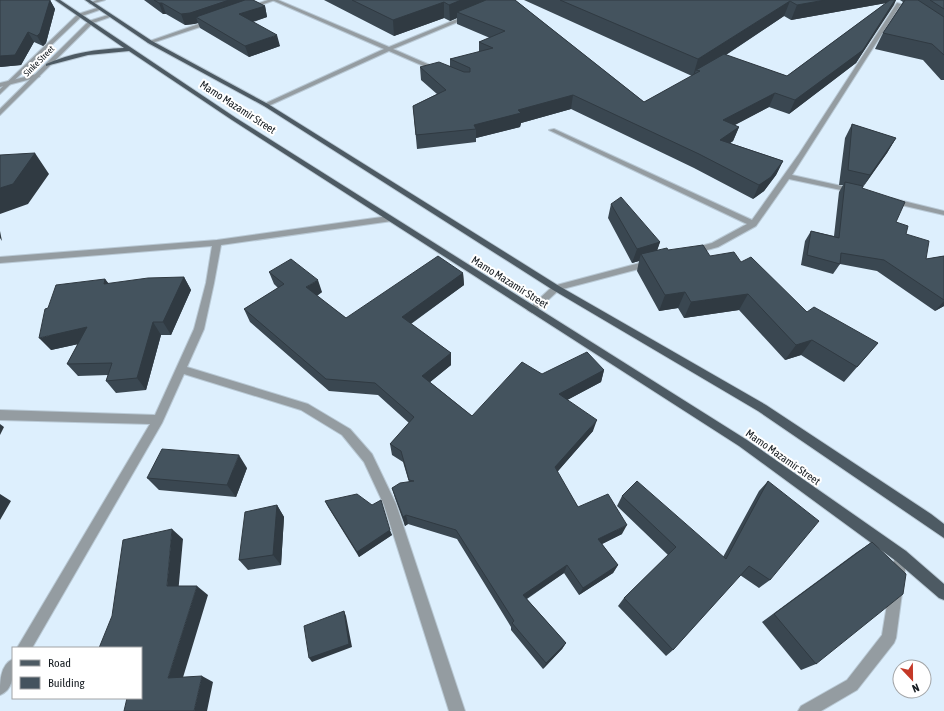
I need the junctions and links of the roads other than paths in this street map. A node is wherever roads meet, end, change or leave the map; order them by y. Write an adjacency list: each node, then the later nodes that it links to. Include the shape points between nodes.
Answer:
1 (57, 0): 9 (main road, Mamo Mazamir Street)
2 (103, 0): 4 (street)
3 (273, 0): 7 (street); 15 (street)
4 (89, 2): 6 (main road, Mamo Mazamir Street)
5 (899, 4): 25 (street)
6 (99, 9): 9 (street); 10 (main road, Mamo Mazamir Street)
7 (244, 10)
8 (473, 14): 15 (street)
9 (80, 15): 12 (main road, Mamo Mazamir Street); 19 (street, Sinke Street)
10 (110, 16): 12 (street); 13 (main road, Mamo Mazamir Street)
11 (222, 18): 13 (street)
12 (90, 22): 14 (main road, Mamo Mazamir Street); 16 (street, Sinke Street)
13 (150, 42): 22 (main road, Mamo Mazamir Street)
14 (130, 49): 16 (main road, via 81,54); 29 (main road, Mamo Mazamir Street)
15 (389, 49): 17 (street); 22 (street)
16 (48, 65): 18 (street, Sinke Street)
17 (446, 74)
18 (37, 76): 19 (street); 23 (street, Sinke Street)
19 (10, 82): 20 (street); 21 (street, Sinke Street)
20 (0, 85)
21 (0, 92)
22 (266, 105): 35 (main road, Mamo Mazamir Street)
23 (0, 113)
24 (552, 130): 30 (street)
25 (786, 176): 26 (street); 30 (street)
26 (861, 193)
27 (884, 199): 28 (street)
28 (944, 213)
29 (389, 219): 31 (street); 36 (main road, Mamo Mazamir Street)
30 (753, 224): 32 (street, via 715,245)
31 (217, 243): 34 (street); 37 (street, via 199,329)
32 (685, 253)
33 (662, 259): 35 (street)
34 (0, 260)
35 (556, 288): 36 (street); 40 (main road, Mamo Mazamir Street, via 762,408)
36 (532, 310): 41 (main road, Mamo Mazamir Street, via 743,443)
37 (181, 369): 39 (street); 46 (street, via 304,406 346,432 368,458 390,504)
38 (0, 415): 39 (street)
39 (158, 420): 43 (street)
40 (944, 532)
41 (901, 556): 42 (main road, Mamo Mazamir Street); 47 (street, via 889,638 852,685)
42 (944, 593)
43 (25, 647)
44 (12, 668): 45 (street)
45 (0, 688)
46 (457, 711)
47 (806, 711)

